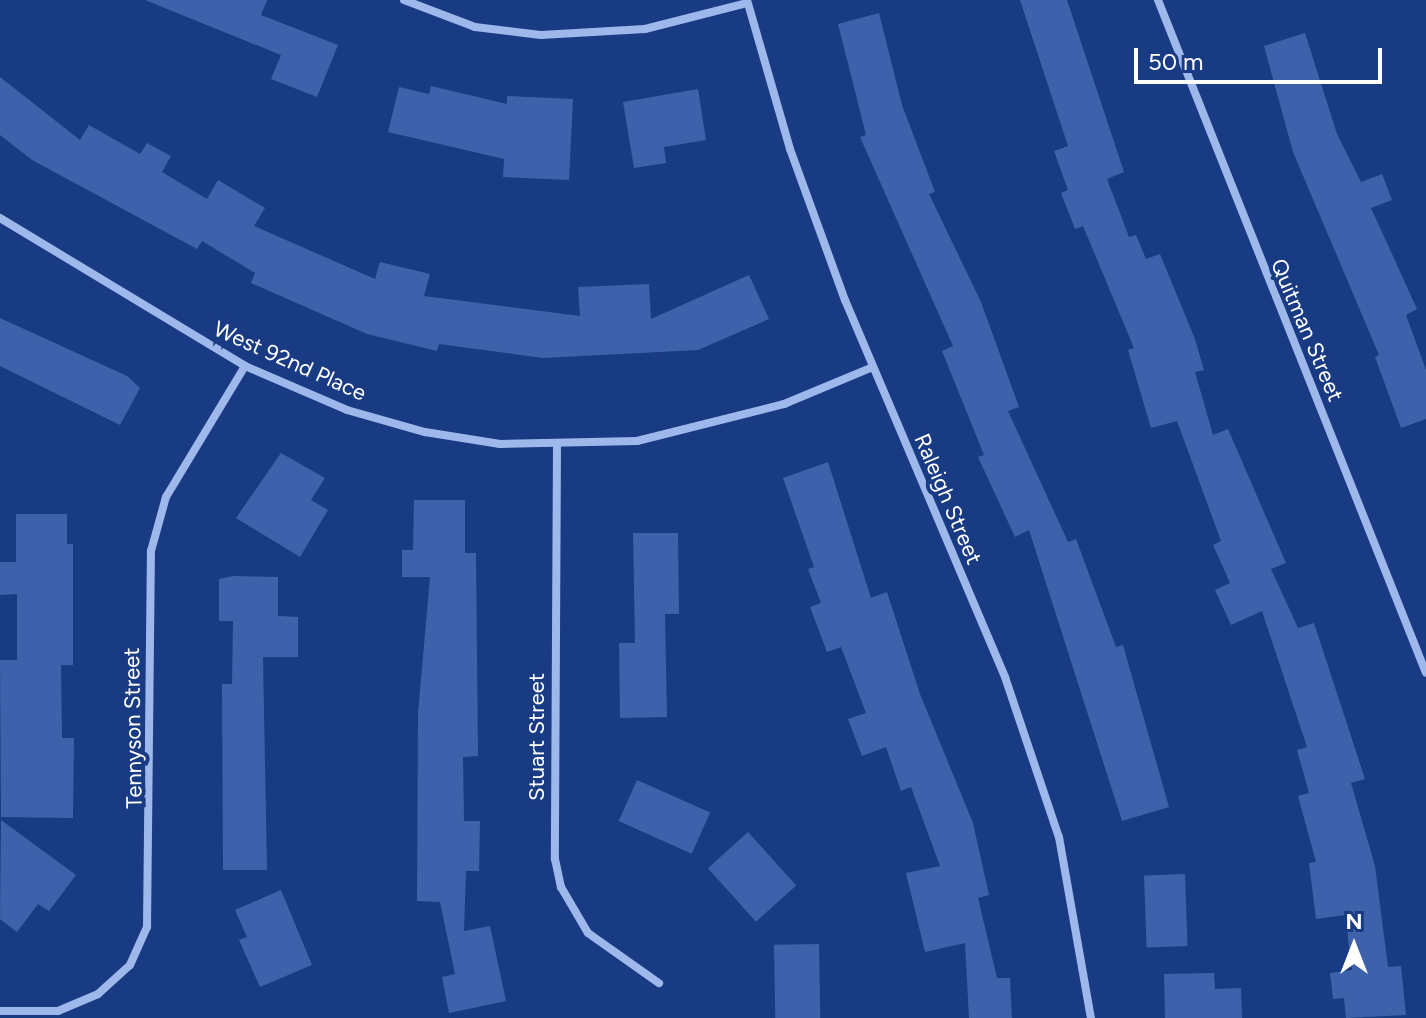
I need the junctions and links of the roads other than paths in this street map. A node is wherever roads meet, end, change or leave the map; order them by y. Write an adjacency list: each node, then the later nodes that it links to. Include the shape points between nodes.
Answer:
1 (404, 0): 3 (street, via 475,27 541,35 645,29)
2 (1158, 0): 8 (street, Quitman Street)
3 (747, 2): 6 (street, Raleigh Street, via 790,149)
4 (0, 218): 5 (street, West 92nd Place)
5 (245, 366): 7 (street, West 92nd Place, via 347,410 425,432); 10 (street, Tennyson Street, via 166,497 151,551 147,927 130,965 98,994 58,1011)
6 (873, 367): 7 (street, West 92nd Place, via 701,428 637,441); 11 (street, Raleigh Street, via 1005,677 1054,822 1078,920)
7 (557, 445): 9 (street, Stuart Street, via 555,859 561,887 588,933)
8 (1426, 673)
9 (659, 983)
10 (0, 1011)
11 (1091, 1018)

